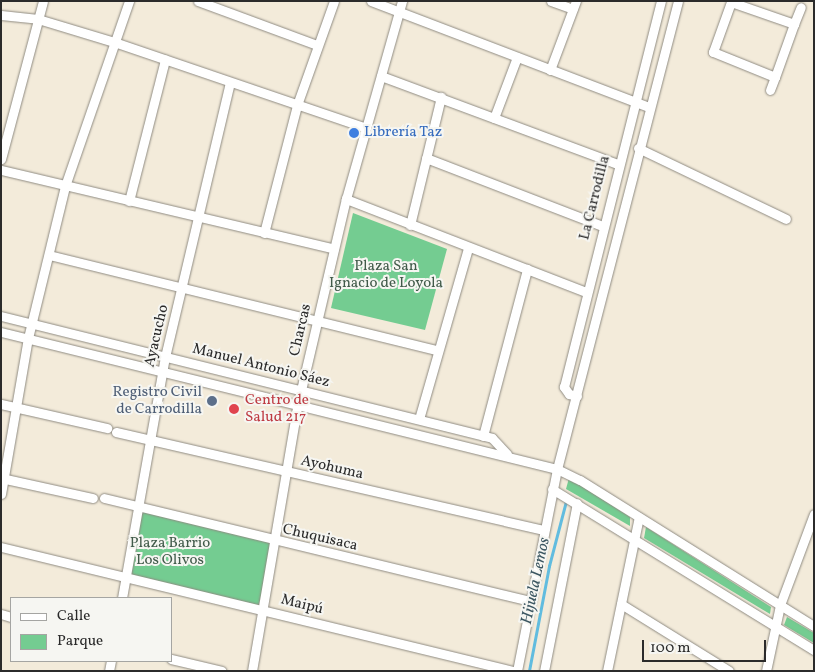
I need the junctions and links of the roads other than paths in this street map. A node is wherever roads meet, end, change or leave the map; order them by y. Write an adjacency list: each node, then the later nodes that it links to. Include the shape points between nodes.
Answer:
1 (43, 1): 14 (street)
2 (129, 1): 16 (street)
3 (198, 1): 17 (street)
4 (334, 1): 17 (street)
5 (371, 1): 12 (street)
6 (402, 1): 12 (street, Charcas)
7 (550, 1): 10 (street)
8 (662, 1): 26 (street, La Carrodilla)
9 (678, 1): 28 (street, La Carrodilla)
10 (574, 5): 20 (street)
11 (801, 7): 15 (street)
12 (399, 11): 18 (street); 21 (street, Charcas)
13 (1, 15): 14 (street)
14 (38, 19): 16 (street); 33 (street)
15 (794, 24): 22 (street); 22 (street, via 731,2 713,52)
16 (114, 42): 19 (street); 36 (street)
17 (317, 45): 27 (street)
18 (517, 57): 20 (street); 29 (street)
19 (165, 60): 23 (street); 38 (street)
20 (550, 70): 26 (street)
21 (381, 76): 25 (street); 30 (street, Charcas)
22 (775, 77): 24 (street)
23 (230, 83): 27 (street); 39 (street, Ayacucho)
24 (770, 90)
25 (441, 97): 29 (street); 32 (street)
26 (634, 102): 28 (street); 34 (street, La Carrodilla)
27 (297, 105): 30 (street); 43 (street)
28 (649, 107): 31 (street, La Carrodilla)
29 (494, 118): 34 (street)
30 (366, 128): 37 (street, Charcas)
31 (638, 148): 40 (street); 59 (street, La Carrodilla)
32 (426, 158): 41 (street); 42 (street)
33 (1, 159)
34 (618, 164): 42 (street, La Carrodilla)
35 (1, 170): 36 (street)
36 (64, 186): 38 (street); 46 (street)
37 (346, 199): 41 (street); 45 (street, Charcas)
38 (129, 201): 39 (street)
39 (200, 218): 43 (street); 48 (street, Ayacucho)
40 (786, 219)
41 (410, 225): 44 (street)
42 (602, 226): 49 (street, La Carrodilla)
43 (264, 233): 45 (street)
44 (468, 248): 47 (street); 55 (street)
45 (334, 249): 51 (street, Charcas)
46 (49, 255): 48 (street); 52 (street)
47 (527, 269): 49 (street); 66 (street)
48 (182, 287): 51 (street); 56 (street, Ayacucho)
49 (586, 292): 59 (street, La Carrodilla, via 564,387 569,394)
50 (1, 316): 52 (street, Manuel Antonio Sáez)
51 (318, 320): 55 (street); 58 (street, Charcas)
52 (32, 323): 54 (street); 56 (street, Manuel Antonio Sáez)
53 (1, 332): 54 (street, Manuel Antonio Sáez)
54 (28, 338): 57 (street, Manuel Antonio Sáez); 62 (street)
55 (438, 350): 63 (street)
56 (165, 357): 57 (street, Ayacucho); 58 (street, Manuel Antonio Sáez)
57 (162, 370): 60 (street, Manuel Antonio Sáez); 67 (street, Ayacucho)
58 (301, 390): 60 (street, Charcas); 63 (street, Manuel Antonio Sáez)
59 (577, 396): 69 (street, La Carrodilla)
60 (298, 403): 68 (street, Manuel Antonio Sáez); 70 (street, Charcas)
61 (1, 404): 62 (street)
62 (16, 407): 64 (street); 71 (street)
63 (419, 419): 66 (street, Manuel Antonio Sáez)
64 (107, 428)
65 (116, 432): 67 (street, Ayohuma)
66 (484, 436): 68 (street, Manuel Antonio Sáez, via 494,440)
67 (151, 440): 70 (street, Ayohuma); 77 (street, Ayacucho)
68 (507, 454): 69 (street, Manuel Antonio Sáez)
69 (557, 469): 72 (street, La Carrodilla); 79 (street, Manuel Antonio Sáez)
70 (287, 472): 80 (street, Ayohuma); 82 (street, Charcas)
71 (3, 479): 73 (street); 74 (street)
72 (552, 489): 76 (street); 80 (street, La Carrodilla)
73 (1, 494)
74 (93, 498)
75 (104, 498): 77 (street, Chuquisaca)
76 (577, 503): 81 (street); 97 (street)
77 (139, 507): 82 (street, Chuquisaca); 84 (street, Ayacucho)
78 (814, 514): 88 (street)
79 (639, 517): 81 (street); 88 (street, Manuel Antonio Sáez)
80 (543, 530): 86 (street, La Carrodilla)
81 (634, 539): 87 (street); 91 (street)
82 (275, 542): 86 (street, Chuquisaca); 89 (street, Charcas)
83 (1, 548): 84 (street, Maipú)
84 (126, 577): 85 (street, Ayacucho); 89 (street, Maipú)
85 (122, 597)
86 (530, 601): 96 (street, La Carrodilla)
87 (621, 604): 98 (street); 99 (street)
88 (780, 604): 90 (street, Manuel Antonio Sáez); 91 (street)
89 (262, 610): 95 (street, Charcas); 96 (street, Maipú)
90 (814, 626)
91 (775, 627): 92 (street); 100 (street)
92 (814, 650)
93 (172, 659): 94 (street)
94 (222, 671)
95 (252, 671)
96 (515, 671)
97 (544, 671)
98 (607, 671)
99 (729, 671)
100 (766, 671)

